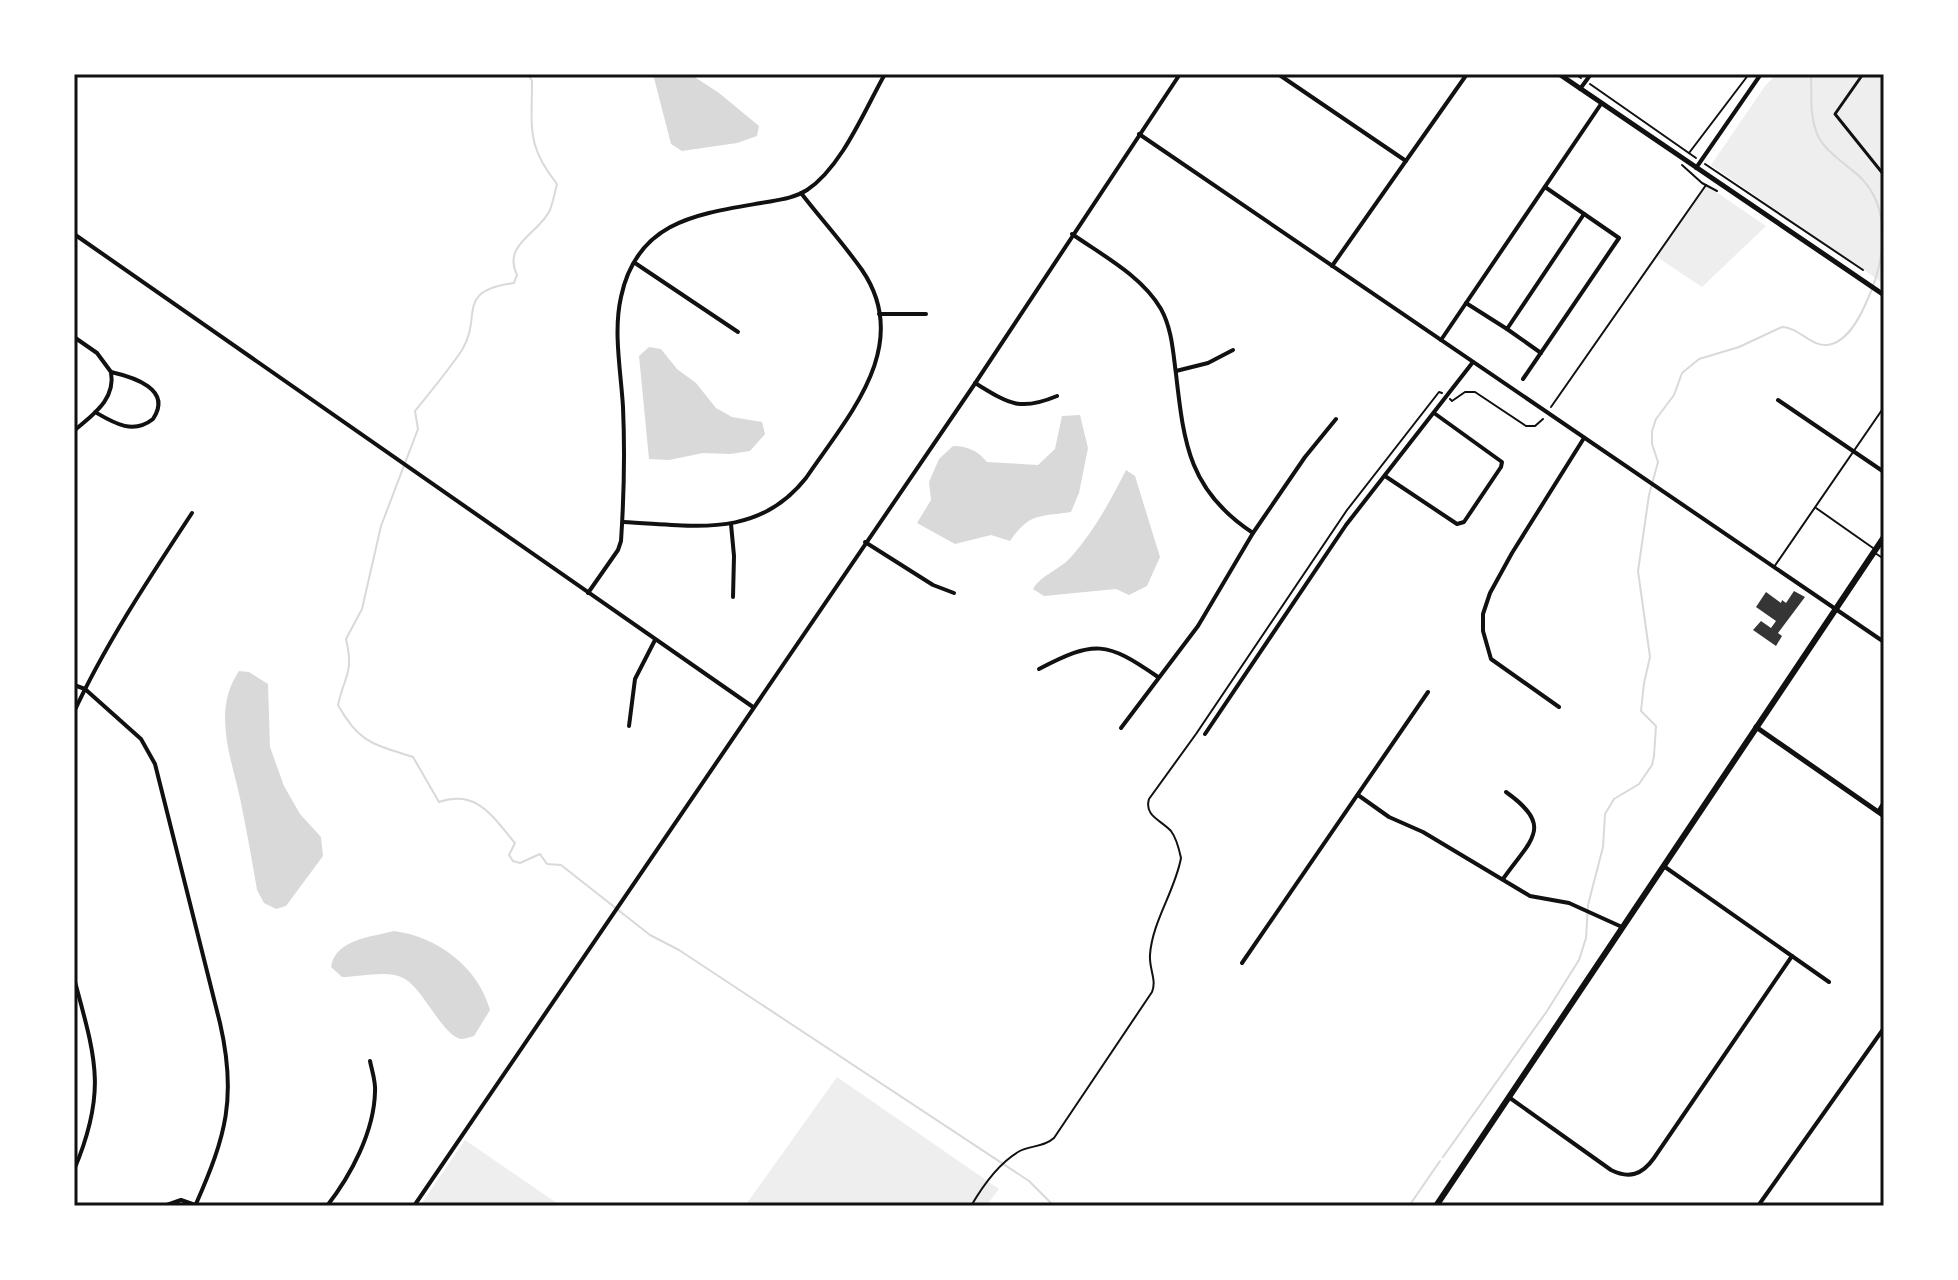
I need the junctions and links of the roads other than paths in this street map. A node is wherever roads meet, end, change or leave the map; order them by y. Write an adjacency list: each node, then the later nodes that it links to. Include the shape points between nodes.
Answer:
1 (885, 74): 16 (street, via 833,162)
2 (1180, 74): 11 (street)
3 (1278, 74): 12 (street)
4 (1467, 74): 12 (street)
5 (1559, 74): 9 (street)
6 (1591, 74): 9 (street)
7 (1761, 74): 13 (street)
8 (1863, 74): 14 (street, via 1835,114)
9 (1580, 89): 10 (street)
10 (1602, 103): 13 (street); 15 (street)
11 (1139, 134): 19 (street); 21 (street)
12 (1406, 161): 21 (street)
13 (1696, 168): 22 (street)
14 (1884, 175)
15 (1545, 187): 17 (street); 23 (street)
16 (801, 193): 20 (street, via 690,217 664,231); 24 (street, via 863,271)
17 (1584, 214): 26 (street); 31 (street, via 1619,238)
18 (74, 234): 58 (street)
19 (1072, 234): 33 (street, via 1154,299 1170,333); 36 (street)
20 (635, 263): 27 (street); 50 (street, via 619,310 626,456)
21 (1332, 266): 29 (street)
22 (1882, 294)
23 (1466, 303): 26 (street); 29 (street)
24 (879, 314): 25 (street); 51 (street, via 880,350 872,378 806,478 770,511)
25 (926, 314)
26 (1507, 329): 31 (street)
27 (738, 332)
28 (74, 337): 34 (street, via 97,353)
29 (1441, 340): 32 (street)
30 (1233, 350): 33 (street)
31 (1541, 353): 35 (street)
32 (1473, 362): 41 (street); 44 (street)
33 (1176, 371): 52 (street, via 1183,434 1196,471 1219,504)
34 (111, 372): 40 (street, via 109,394); 40 (street, via 152,389 156,414 146,424 129,428)
35 (1523, 379)
36 (975, 383): 37 (street, via 1015,405 1035,405); 54 (street)
37 (1057, 396)
38 (1778, 400): 45 (street)
39 (1884, 407): 45 (lane)
40 (95, 412): 43 (street)
41 (1434, 413): 47 (street); 47 (street, via 1502,461 1464,522 1457,524)
42 (1336, 419): 52 (street)
43 (74, 431)
44 (1584, 438): 57 (street); 70 (street, via 1512,553 1483,614 1491,659)
45 (1853, 451): 46 (street); 48 (lane)
46 (1884, 472)
47 (1385, 476): 75 (street)
48 (1815, 507): 55 (lane); 57 (lane)
49 (192, 513): 67 (street)
50 (623, 522): 51 (street); 58 (street, via 618,550)
51 (731, 524): 60 (street)
52 (1253, 533): 65 (street, via 1198,626)
53 (1884, 537): 55 (main road)
54 (865, 542): 59 (street); 69 (street)
55 (1875, 551): 56 (lane); 61 (main road)
56 (1884, 559)
57 (1774, 567): 61 (street)
58 (588, 593): 62 (street)
59 (954, 593)
60 (733, 597)
61 (1835, 609): 63 (street); 73 (main road)
62 (655, 640): 69 (street); 72 (street, via 635,679)
63 (1884, 642)
64 (1039, 669): 65 (street, via 1073,652 1098,647 1121,652)
65 (1158, 677): 74 (street)
66 (74, 685): 67 (street)
67 (85, 689): 71 (street); 92 (street, via 141,739 155,764 228,1056 223,1139)
68 (1428, 692): 77 (street)
69 (753, 707): 95 (street)
70 (1559, 707)
71 (74, 712)
72 (629, 726)
73 (1755, 727): 79 (street); 81 (main road)
74 (1121, 728)
75 (1205, 734)
76 (1506, 792): 82 (street, via 1530,812 1535,825)
77 (1358, 795): 82 (street); 85 (street)
78 (1884, 802): 79 (street)
79 (1878, 812): 80 (street)
80 (1884, 816)
81 (1663, 865): 83 (main road); 84 (street)
82 (1503, 879): 83 (street, via 1530,896 1582,908)
83 (1622, 927): 90 (main road)
84 (1792, 956): 87 (street); 90 (street, via 1638,1174 1611,1170)
85 (1242, 963)
86 (74, 978): 91 (street, via 96,1070 91,1124)
87 (1829, 982)
88 (1884, 1028): 97 (street)
89 (370, 1061): 94 (street, via 376,1089 373,1112 355,1161)
90 (1510, 1098): 96 (main road)
91 (74, 1170)
92 (197, 1205): 93 (street, via 181,1200)
93 (164, 1206)
94 (327, 1206)
95 (414, 1206)
96 (1436, 1206)
97 (1758, 1206)

